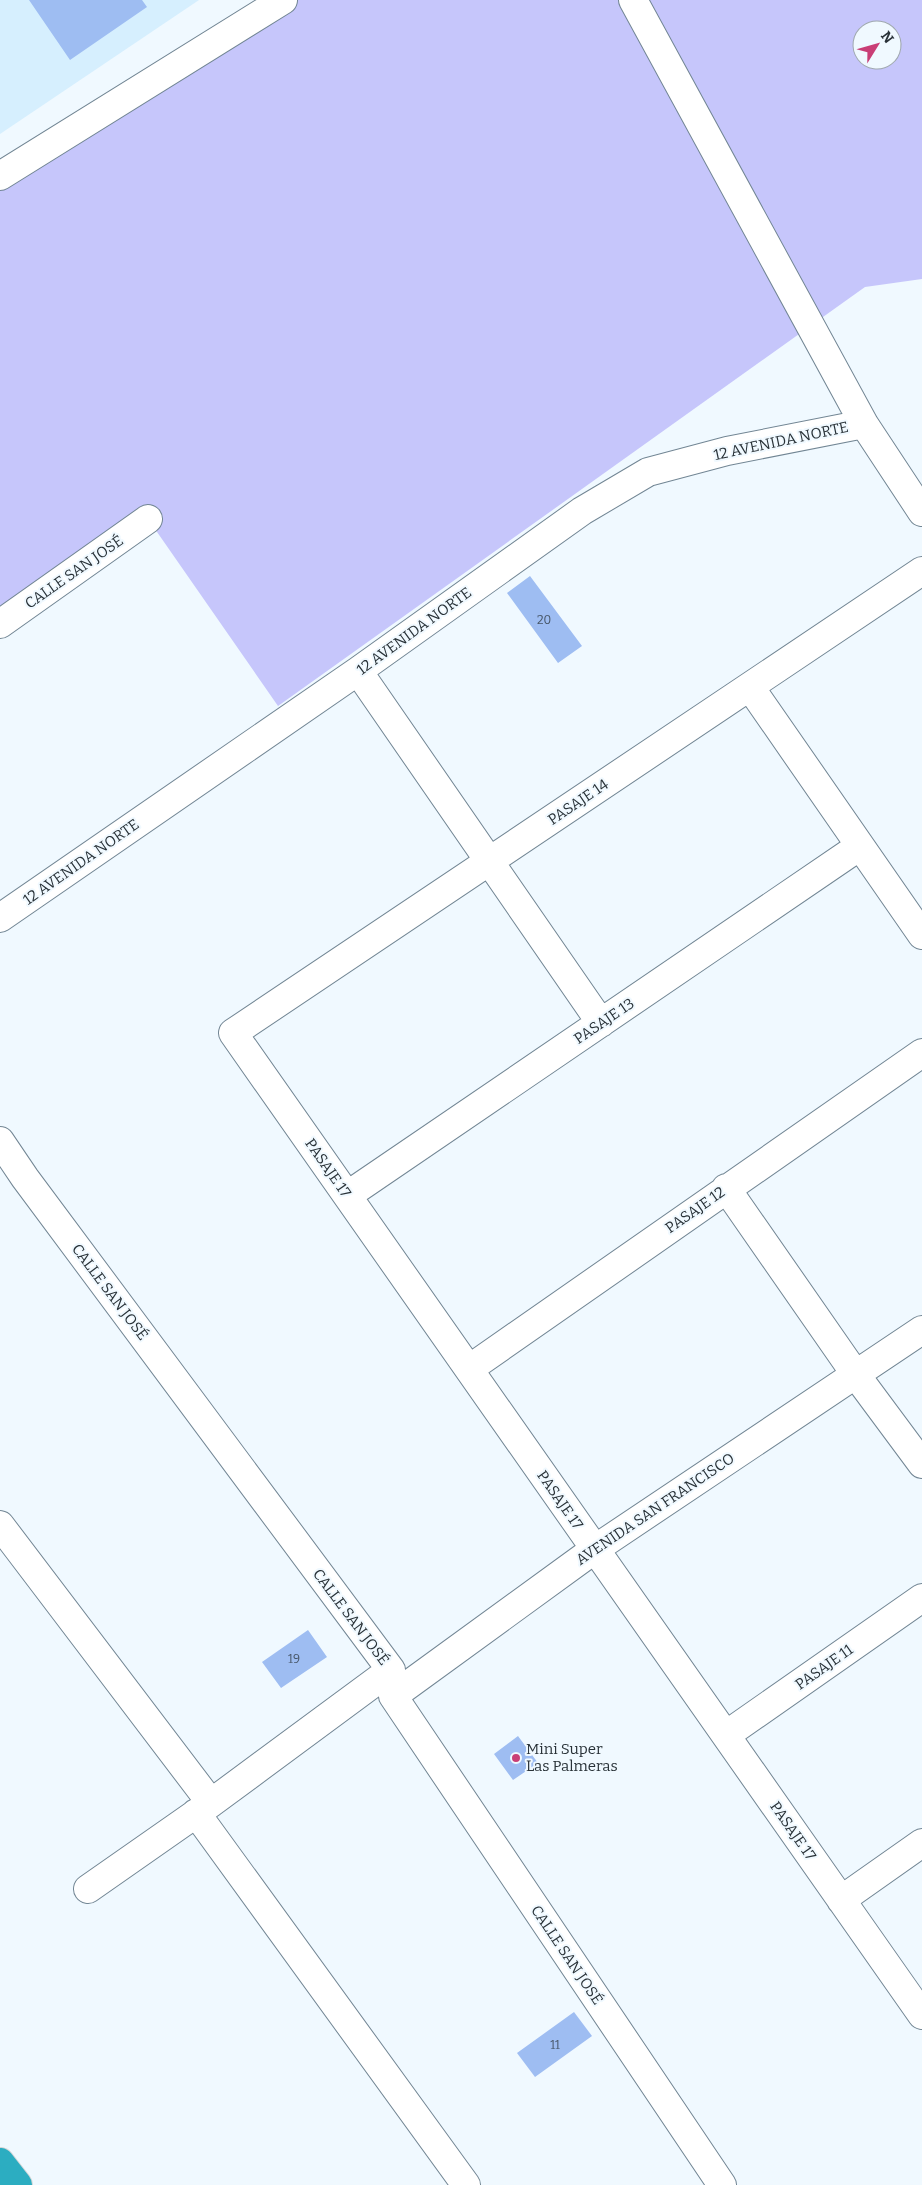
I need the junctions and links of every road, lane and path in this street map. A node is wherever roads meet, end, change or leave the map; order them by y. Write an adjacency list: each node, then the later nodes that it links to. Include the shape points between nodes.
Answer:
1 (283, 0): 3 (street)
2 (633, 0): 4 (street)
3 (0, 176)
4 (864, 424): 5 (street); 9 (street, 12 AVENIDA NORTE, via 648,472 582,511)
5 (922, 511)
6 (148, 519): 8 (street, CALLE SAN JOSÉ)
7 (922, 571): 10 (street, PASAJE 14)
8 (0, 624)
9 (358, 671): 12 (street); 13 (street, 12 AVENIDA NORTE)
10 (750, 687): 11 (street); 12 (street, PASAJE 14)
11 (860, 846): 14 (street); 15 (street, PASAJE 13)
12 (489, 861): 15 (street); 16 (street, PASAJE 14)
13 (0, 918)
14 (922, 936)
15 (601, 1023): 20 (street, PASAJE 13)
16 (233, 1033): 20 (street, PASAJE 17)
17 (922, 1053): 19 (street, PASAJE 12)
18 (0, 1140): 28 (street, CALLE SAN JOSÉ)
19 (726, 1188): 22 (street, PASAJE 12); 23 (street)
20 (348, 1195): 22 (street, PASAJE 17)
21 (922, 1330): 23 (street, AVENIDA SAN FRANCISCO)
22 (469, 1369): 26 (street, PASAJE 17)
23 (856, 1376): 24 (street); 26 (street, AVENIDA SAN FRANCISCO)
24 (922, 1464)
25 (0, 1525): 30 (street)
26 (594, 1548): 28 (street, AVENIDA SAN FRANCISCO); 29 (street, PASAJE 17)
27 (922, 1598): 29 (street, PASAJE 11)
28 (392, 1683): 30 (street, AVENIDA SAN FRANCISCO); 38 (street, CALLE SAN JOSÉ)
29 (726, 1735): 33 (street, PASAJE 17)
30 (204, 1808): 32 (street, AVENIDA SAN FRANCISCO); 37 (street)
31 (922, 1844): 33 (street)
32 (88, 1889)
33 (841, 1900): 34 (street, PASAJE 17)
34 (922, 2016)
35 (0, 2162): 36 (highway)
36 (18, 2185)
37 (466, 2185)
38 (722, 2185)

